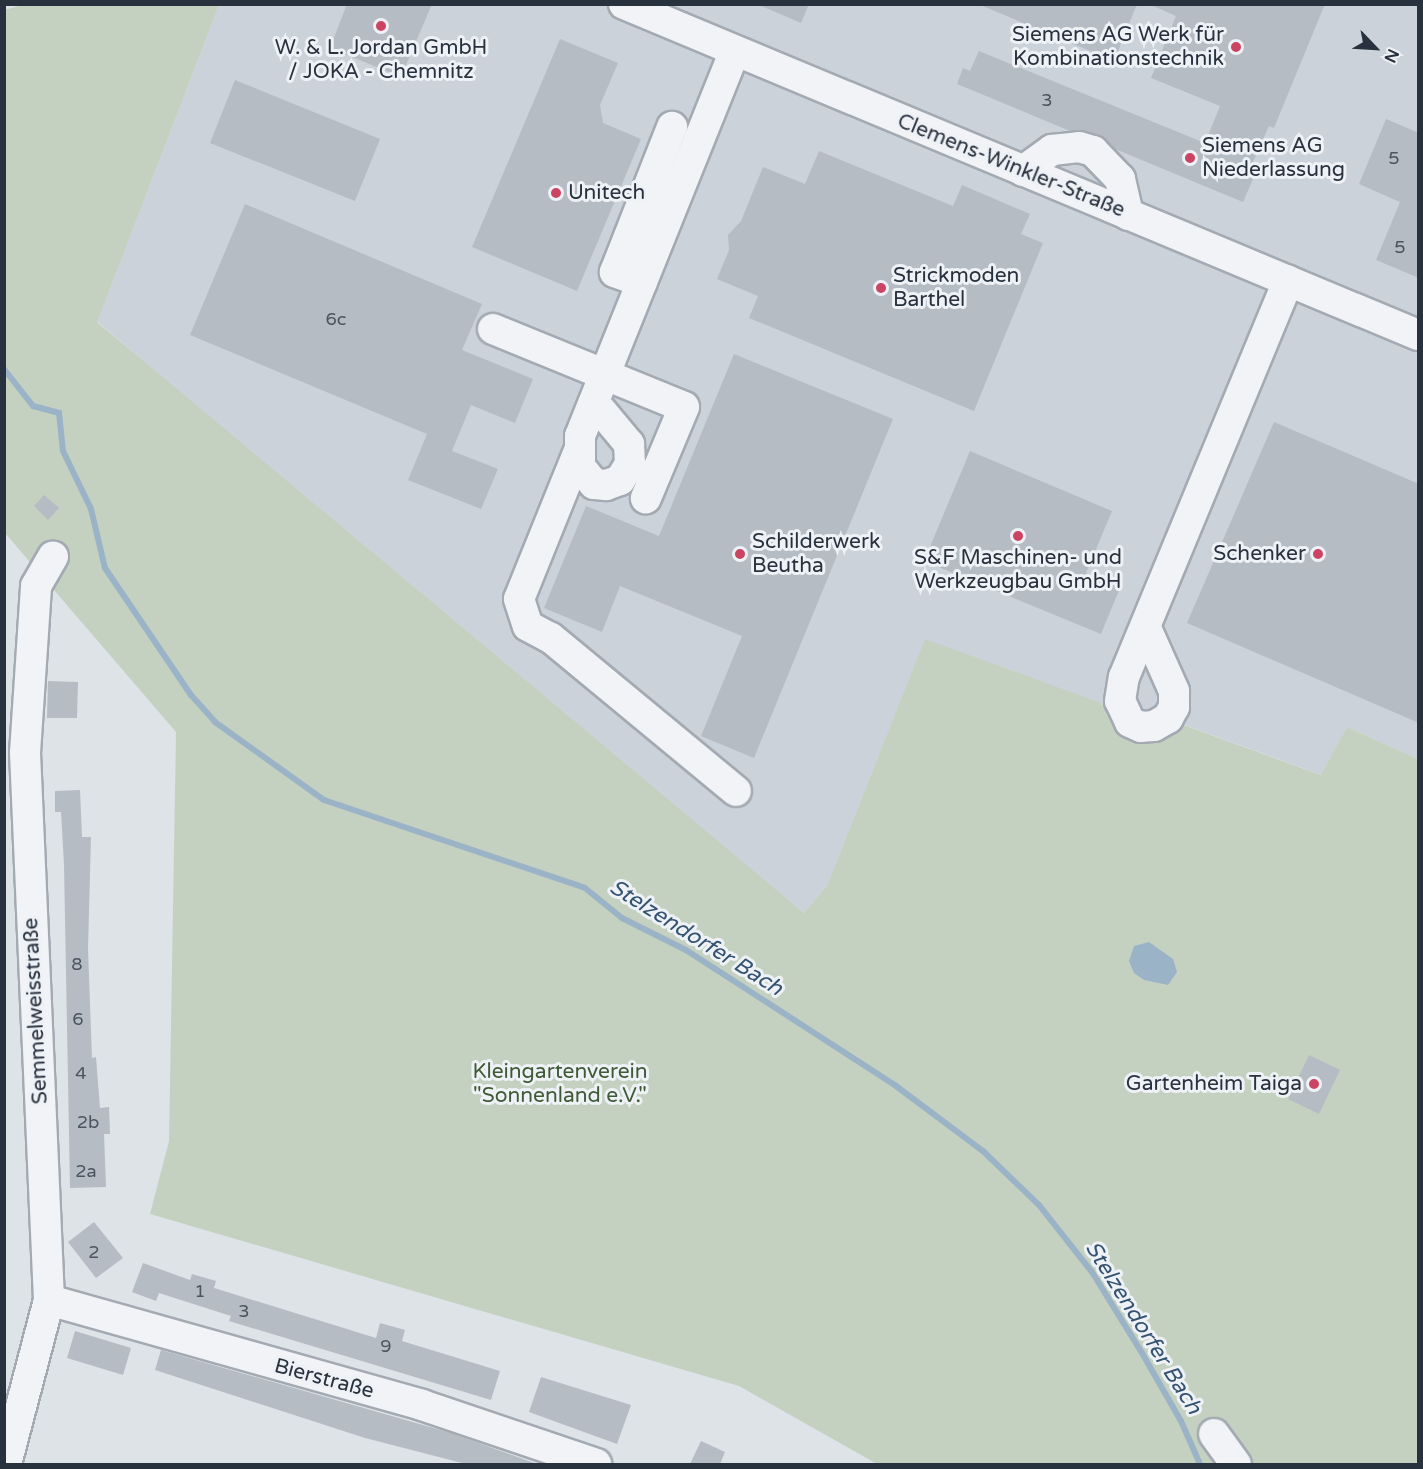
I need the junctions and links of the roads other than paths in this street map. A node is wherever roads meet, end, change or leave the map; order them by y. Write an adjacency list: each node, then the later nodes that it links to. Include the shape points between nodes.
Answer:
1 (624, 4): 2 (street, Clemens-Winkler-Straße)
2 (735, 51): 4 (street, Clemens-Winkler-Straße); 7 (street)
3 (672, 127): 7 (street, via 615,272)
4 (1023, 171): 5 (street, Clemens-Winkler-Straße); 5 (street, via 1052,150 1079,147 1093,151 1120,178)
5 (1128, 214): 6 (street, Clemens-Winkler-Straße)
6 (1288, 280): 9 (street, Clemens-Winkler-Straße); 15 (street)
7 (642, 282): 10 (street)
8 (494, 329): 10 (street)
9 (1419, 334)
10 (606, 374): 11 (street); 13 (street, via 684,407)
11 (594, 402): 12 (street); 12 (street, via 629,444 630,464 621,480 594,484 580,467)
12 (578, 453): 16 (street, via 519,599 528,626 551,638)
13 (646, 498)
14 (53, 556): 17 (street, Semmelweisstraße, via 36,586 25,753)
15 (1146, 628)
16 (736, 790)
17 (49, 1300): 19 (street, Semmelweisstraße); 20 (street, Bierstraße, via 422,1405)
18 (1214, 1434): 21 (street)
19 (6, 1464)
20 (596, 1464)
21 (1236, 1464)

